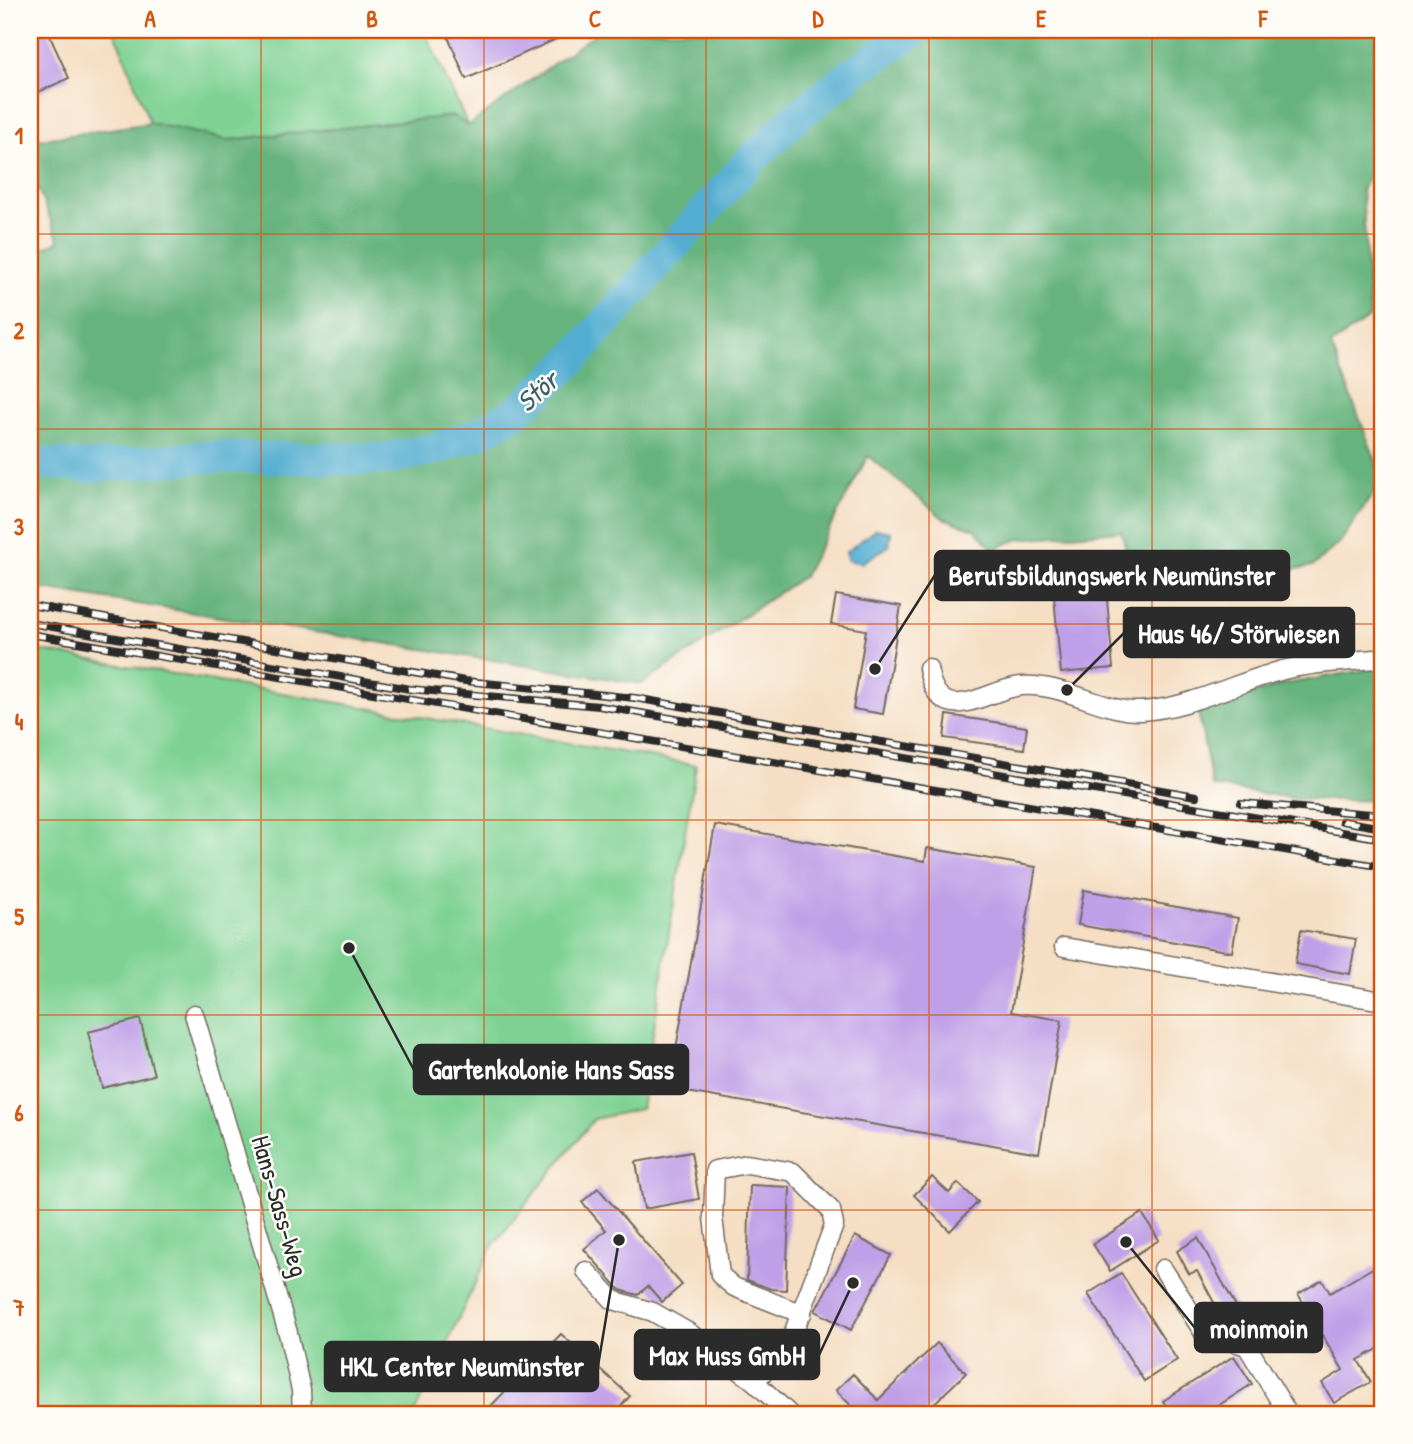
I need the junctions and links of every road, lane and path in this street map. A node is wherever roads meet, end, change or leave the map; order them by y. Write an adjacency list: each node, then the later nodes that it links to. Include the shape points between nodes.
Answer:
1 (1383, 658): 2 (street, via 1286,669 1193,702 1136,711 1043,687 1019,686 965,704 950,703 930,683)
2 (928, 668)
3 (1064, 947): 4 (street)
4 (1383, 1001)
5 (194, 1014): 10 (street, Hans-Sass-Weg, via 285,1320)
6 (1163, 1269): 12 (street, via 1204,1333 1247,1346)
7 (586, 1271): 9 (street, via 613,1300 653,1312 688,1332)
8 (802, 1314): 8 (street, via 834,1225 831,1210 793,1172 747,1164 715,1170 713,1217 720,1275 734,1287); 9 (street, via 787,1350)
9 (754, 1381): 11 (street)
10 (302, 1414)
11 (789, 1414)
12 (1288, 1414)

